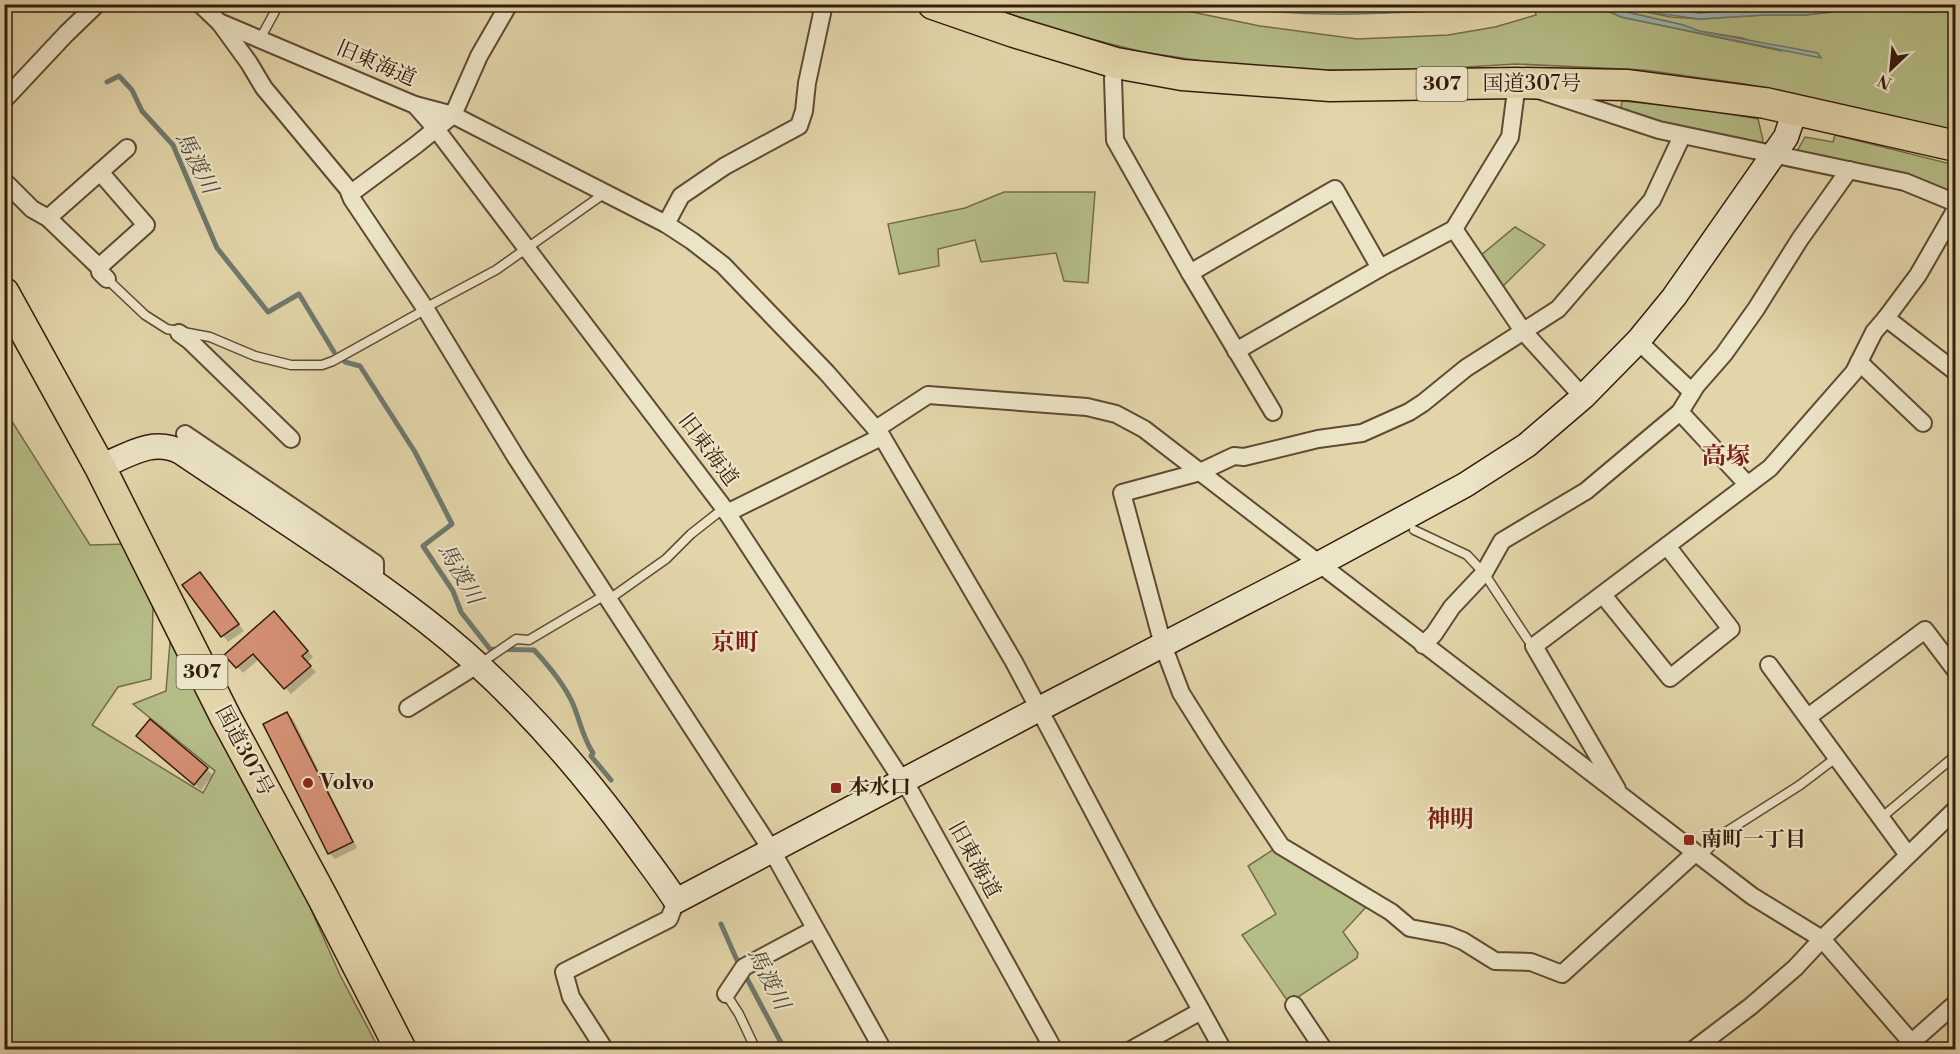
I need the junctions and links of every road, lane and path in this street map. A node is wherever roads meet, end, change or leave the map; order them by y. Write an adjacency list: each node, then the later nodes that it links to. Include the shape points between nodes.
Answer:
1 (97, 4): 11 (street)
2 (200, 4): 7 (street, 旧東海道)
3 (279, 4): 8 (lane)
4 (508, 4): 14 (street, via 478,56)
5 (824, 4): 28 (street, via 799,126 725,166 681,196)
6 (933, 4): 9 (highway, 国道307号 / 307)
7 (219, 22): 8 (street, 旧東海道); 24 (street, via 264,88)
8 (260, 39): 12 (street, 旧東海道)
9 (1116, 63): 10 (highway, 国道307号 / 307, via 1182,75 1330,86); 33 (street, via 1115,140)
10 (1517, 83): 13 (highway, 国道307号 / 307, via 1628,85); 16 (street); 29 (street, via 1510,137)
11 (4, 100)
12 (415, 105): 14 (street); 15 (street, 旧東海道)
13 (1796, 110): 17 (highway, 国道307号 / 307); 19 (street, via 1786,137)
14 (453, 115): 15 (street); 23 (street)
15 (436, 129): 24 (street); 30 (street, 旧東海道)
16 (1682, 136): 19 (street); 37 (street, via 1652,200 1631,227 1558,309)
17 (1956, 146)
18 (128, 148): 21 (street)
19 (1774, 154): 20 (street); 39 (street, via 1674,297)
20 (1849, 170): 25 (street, via 1905,182); 43 (street, via 1743,328)
21 (100, 172): 27 (street); 32 (street, via 146,225)
22 (4, 181): 27 (street, via 32,209)
23 (605, 193): 28 (street); 30 (lane)
24 (350, 194): 35 (street)
25 (1956, 203)
26 (1956, 210): 36 (street, via 1918,275)
27 (48, 218): 32 (street)
28 (666, 224): 48 (street, via 723,266)
29 (1454, 229): 31 (street); 37 (street)
30 (526, 248): 35 (lane, via 496,270); 54 (street, 旧東海道)
31 (1380, 268): 33 (street, via 1335,189); 40 (street)
32 (103, 273): 38 (lane, via 145,315)
33 (1190, 273): 40 (street)
34 (4, 293): 51 (highway, 国道307号 / 307)
35 (425, 308): 38 (lane, via 322,365 273,362 210,337); 61 (street)
36 (1886, 318): 41 (street); 42 (street)
37 (1522, 331): 44 (street); 52 (street, via 1416,408 1362,433 1234,456)
38 (179, 333): 50 (street)
39 (1638, 341): 43 (street); 44 (street)
40 (1236, 351): 45 (street)
41 (1859, 362): 47 (street); 53 (street, via 1770,468)
42 (1956, 372)
43 (1692, 392): 46 (street)
44 (1582, 397): 57 (street, via 1527,445 1465,485)
45 (1273, 412)
46 (1680, 412): 53 (street); 58 (street, via 1586,491 1502,541)
47 (1923, 423)
48 (879, 432): 52 (street, via 928,395 1087,407 1116,414 1144,429); 54 (street); 69 (street)
49 (185, 434): 59 (street, via 375,563)
50 (291, 439)
51 (100, 467): 59 (street, via 150,446 169,446); 88 (highway, 国道307号 / 307, via 226,718)
52 (1200, 472): 57 (street); 62 (street, via 1122,493)
53 (1747, 484): 56 (street)
54 (725, 510): 61 (lane, via 691,534 666,559); 73 (street, 旧東海道)
55 (1414, 531): 58 (lane, via 1467,555)
56 (1667, 546): 60 (street); 60 (street, via 1731,629 1670,678)
57 (1319, 564): 62 (street); 63 (street)
58 (1484, 573): 63 (street); 64 (lane)
59 (375, 583): 65 (street)
60 (1603, 595): 64 (street)
61 (607, 597): 65 (lane, via 529,640 516,639); 77 (street)
62 (1163, 645): 69 (street); 78 (street, via 1187,705 1281,846 1375,902 1410,928 1448,935 1486,958 1531,962 1562,974)
63 (1423, 645): 74 (street)
64 (1534, 646): 74 (street)
65 (486, 659): 68 (street); 80 (street, via 595,789)
66 (1769, 665): 70 (street)
67 (1956, 671): 70 (street, via 1925,630)
68 (408, 708)
69 (1039, 709): 73 (street); 86 (street)
70 (1808, 717): 72 (street)
71 (1956, 755): 76 (lane)
72 (1837, 757): 76 (street); 78 (lane)
73 (904, 780): 77 (street); 92 (street, 旧東海道)
74 (1622, 797): 78 (street)
75 (1956, 809): 79 (street)
76 (1881, 818): 79 (street)
77 (771, 849): 80 (street); 81 (street)
78 (1698, 855): 82 (street, via 1752,896)
79 (1908, 855): 82 (street)
80 (676, 901): 89 (street, via 669,918 564,972 571,997)
81 (815, 929): 83 (street, via 741,971); 91 (street)
82 (1822, 939): 87 (street); 96 (street, via 1795,968)
83 (726, 994): 90 (lane)
84 (1956, 1003): 87 (street)
85 (1294, 1005): 95 (street)
86 (1201, 1011): 93 (street); 94 (street)
87 (1915, 1046)
88 (401, 1050)
89 (605, 1050)
90 (756, 1050)
91 (883, 1050)
92 (1054, 1050)
93 (1131, 1050)
94 (1223, 1050)
95 (1324, 1050)
96 (1693, 1050)

